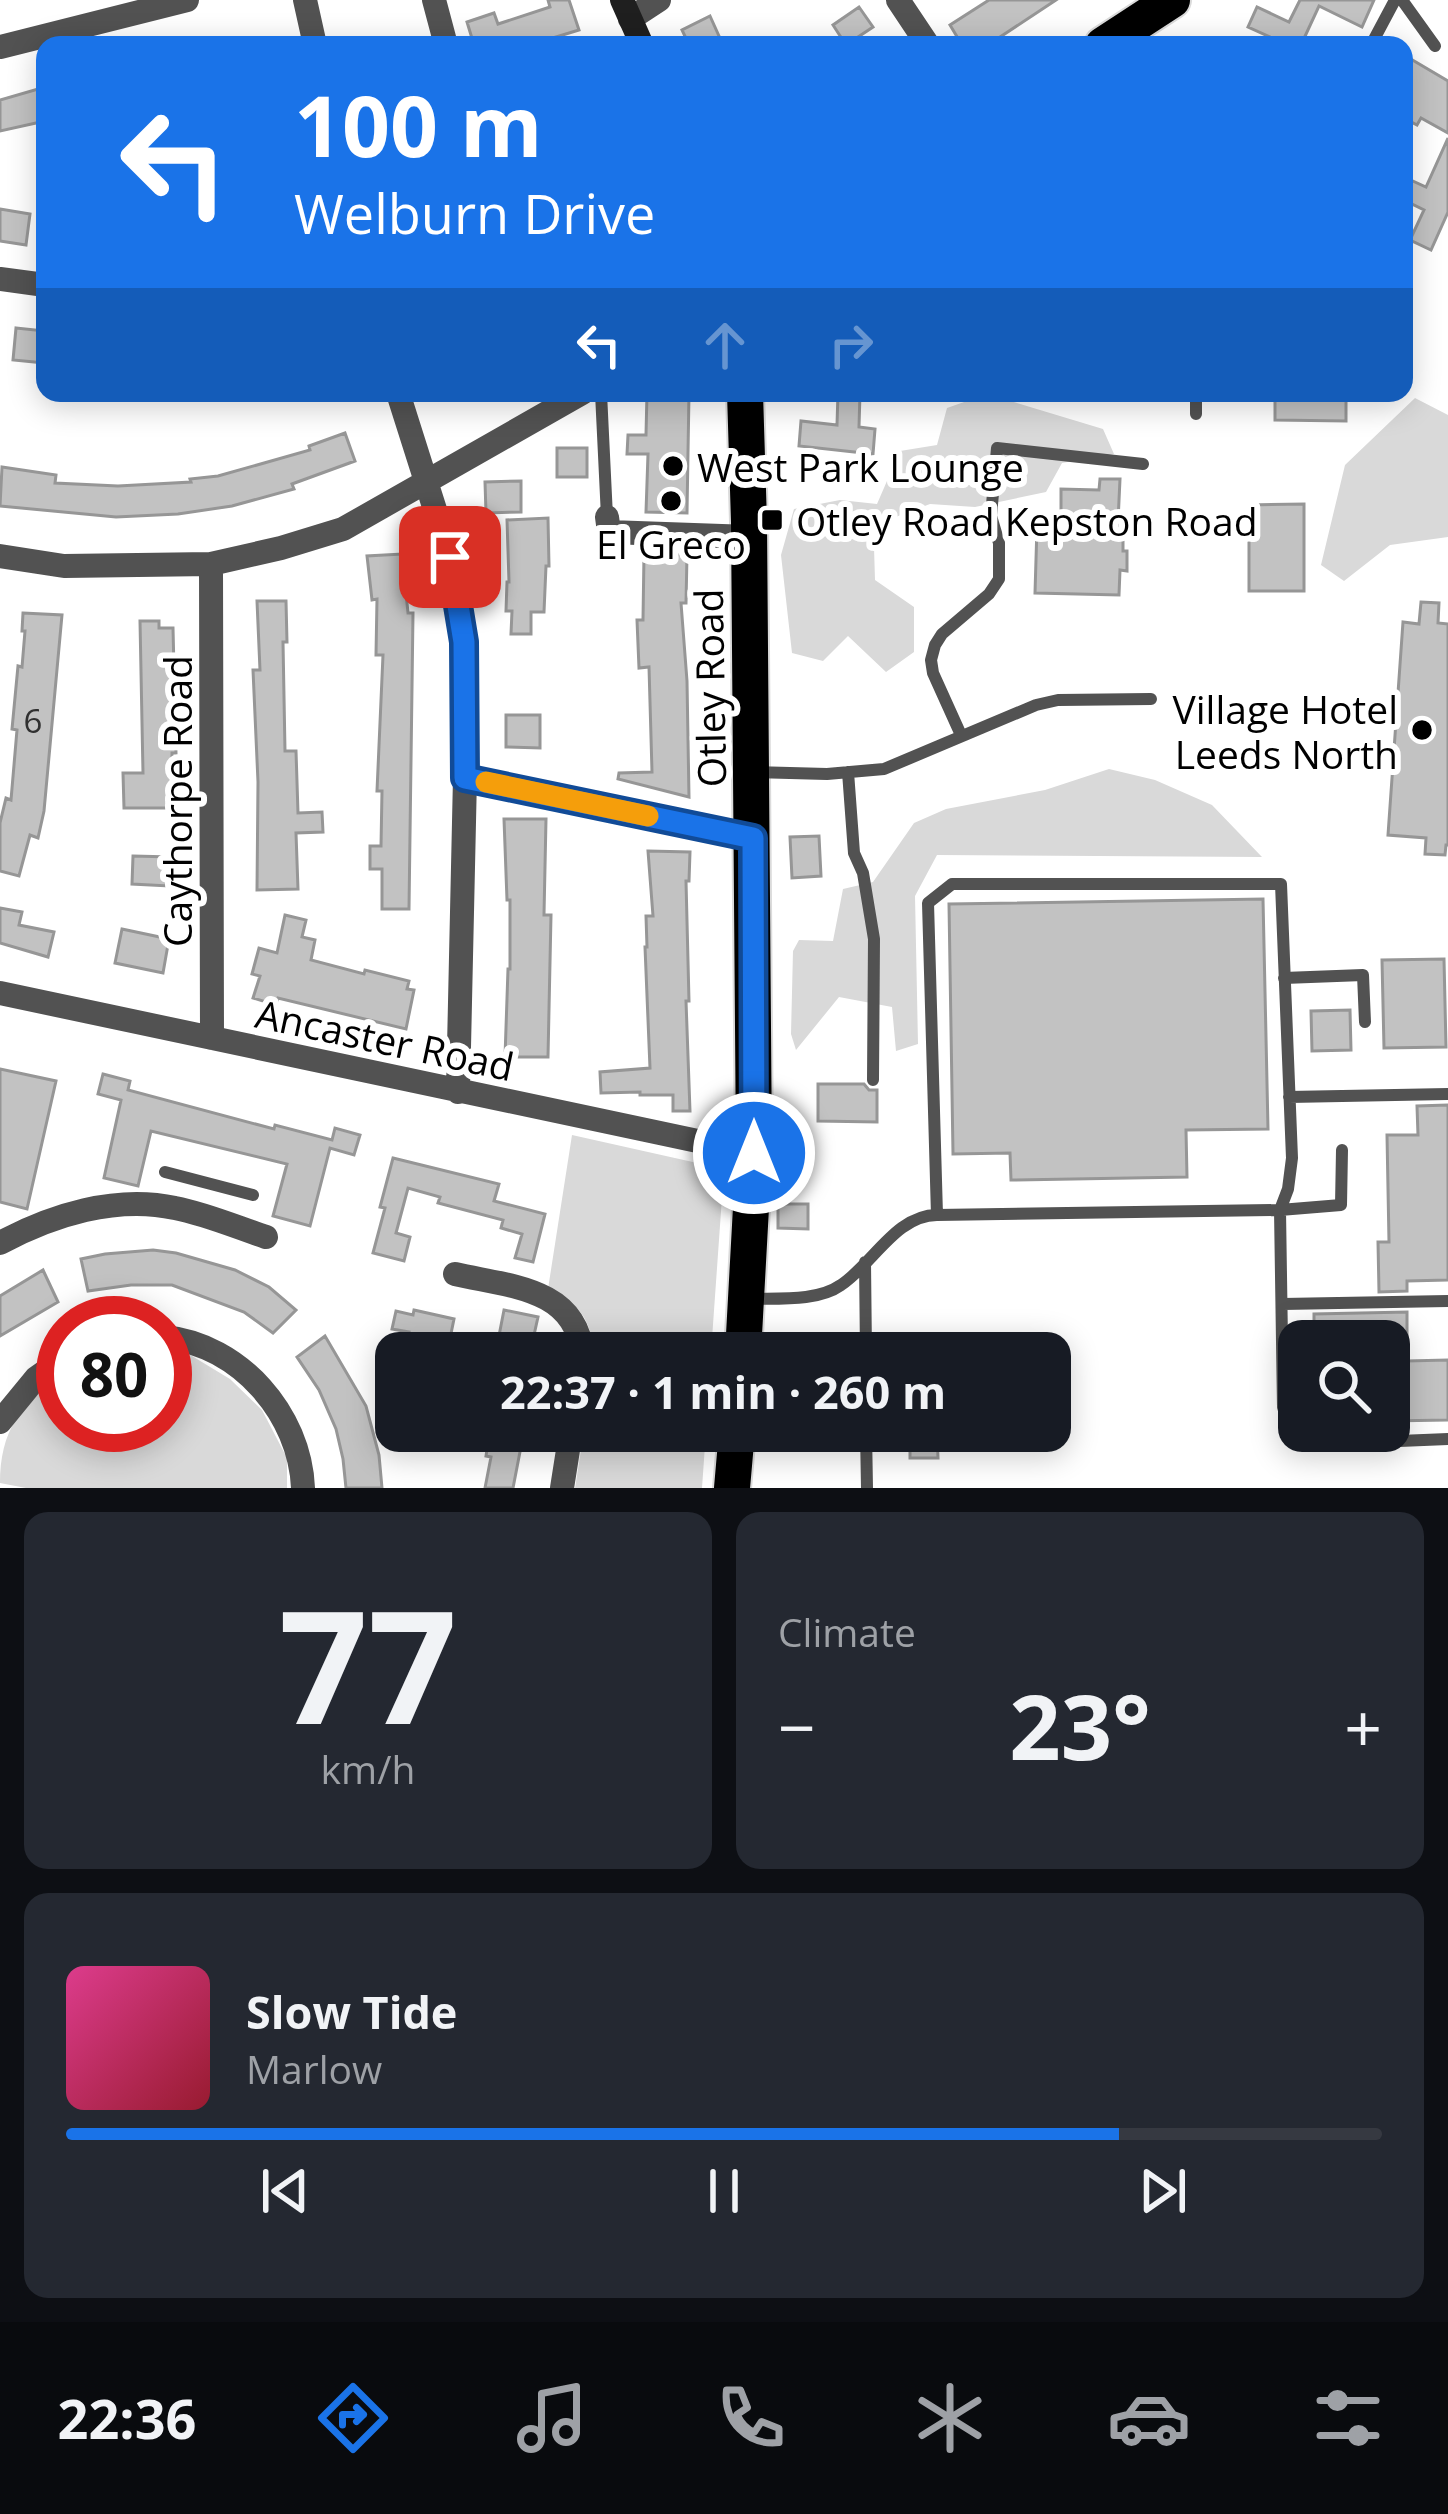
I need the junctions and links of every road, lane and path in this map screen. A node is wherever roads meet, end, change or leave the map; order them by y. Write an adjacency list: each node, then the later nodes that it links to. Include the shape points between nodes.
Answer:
1 (187, 0): 9 (street)
2 (305, 0): 10 (street)
3 (434, 0): 11 (street)
4 (659, 0): 8 (street)
5 (898, 0): 12 (street)
6 (1172, 0): 13 (highway)
7 (1399, 0): 14 (lane); 16 (lane)
8 (626, 9)
9 (44, 36)
10 (313, 36)
11 (444, 36)
12 (922, 36)
13 (1117, 36)
14 (1377, 36)
15 (36, 38): 17 (street)
16 (1436, 46)
17 (0, 47)
18 (0, 280): 19 (street)
19 (36, 284)
20 (401, 402): 29 (street)
21 (566, 402): 29 (street)
22 (601, 402): 30 (lane)
23 (745, 402): 27 (highway, Otley Road)
24 (762, 402): 27 (highway, Otley Road)
25 (1196, 402): 26 (lane)
26 (1196, 414)
27 (748, 453): 31 (highway, Otley Road)
28 (1143, 464): 35 (lane, via 997,448 991,516 999,579 942,634 931,660)
29 (428, 481): 33 (street, via 343,530); 38 (street, via 464,642)
30 (607, 518): 31 (street, via 609,532)
31 (750, 537): 36 (highway, Otley Road)
32 (0, 556): 33 (street, via 64,566)
33 (212, 564): 43 (street, Caythorpe Road)
34 (1150, 699): 35 (lane, via 1058,700)
35 (961, 735): 37 (lane, via 884,769)
36 (752, 772): 37 (lane); 39 (highway, Otley Road)
37 (848, 772): 44 (lane, via 854,854 874,939)
38 (465, 778): 39 (street); 45 (street)
39 (753, 838): 49 (highway, Otley Road)
40 (1284, 977): 42 (lane, via 1363,975); 47 (lane); 54 (lane, via 1281,884 952,884 928,903)
41 (0, 994): 43 (street, Ancaster Road)
42 (1365, 1022)
43 (212, 1038): 45 (street, Ancaster Road)
44 (873, 1080)
45 (458, 1092): 49 (street, Ancaster Road)
46 (1448, 1094): 47 (lane)
47 (1288, 1097): 53 (lane, via 1292,1158)
48 (1342, 1150): 53 (lane, via 1341,1205)
49 (754, 1153): 60 (highway, Otley Road)
50 (165, 1172): 51 (lane)
51 (211, 1184): 52 (lane); 55 (lane)
52 (253, 1196)
53 (1280, 1210): 54 (lane); 62 (lane)
54 (937, 1215): 58 (lane, via 921,1215)
55 (205, 1217): 56 (street); 57 (street, via 136,1204 83,1210)
56 (266, 1237)
57 (0, 1243)
58 (865, 1262): 60 (lane, via 839,1287); 65 (lane)
59 (454, 1274): 63 (street, via 537,1293)
60 (748, 1299): 64 (highway, Otley Road)
61 (1448, 1301): 62 (lane)
62 (1283, 1304): 69 (lane, via 1283,1407 1296,1434)
63 (577, 1332)
64 (745, 1332)
65 (866, 1332)
66 (192, 1342): 73 (street, via 248,1372 274,1403 302,1462)
67 (36, 1378): 68 (street)
68 (0, 1423)
69 (1448, 1438)
70 (568, 1452): 74 (street)
71 (735, 1452): 75 (highway)
72 (866, 1452): 76 (lane)
73 (303, 1488)
74 (562, 1488)
75 (732, 1488)
76 (867, 1488)

